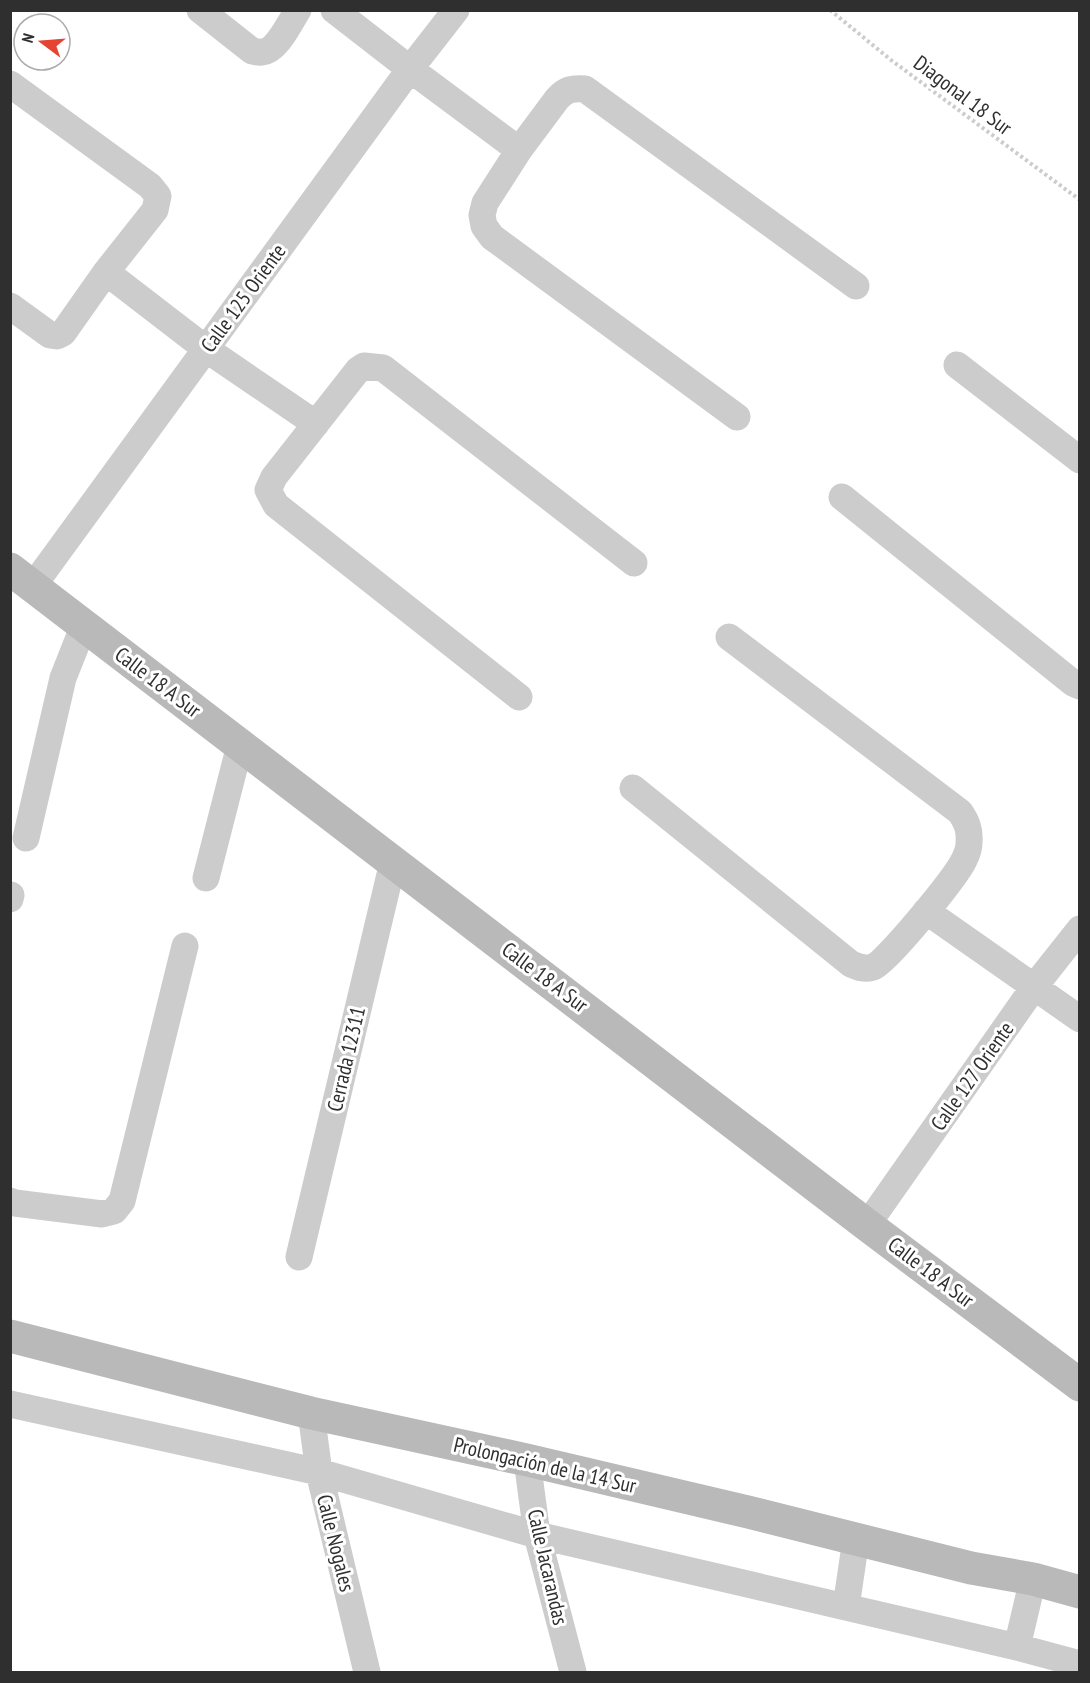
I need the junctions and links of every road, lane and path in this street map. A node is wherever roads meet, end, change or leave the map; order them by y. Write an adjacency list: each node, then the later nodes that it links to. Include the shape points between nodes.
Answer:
1 (200, 10): 2 (street, via 252,51 262,52 276,44)
2 (298, 10)
3 (334, 10): 6 (street)
4 (456, 10): 6 (street, Calle 125 Oriente)
5 (830, 10): 9 (path, Diagonal 18 Sur)
6 (410, 69): 8 (street); 13 (street, Calle 125 Oriente)
7 (10, 84): 10 (street, via 150,186 158,196 155,210)
8 (519, 150): 11 (street, via 563,92 585,90); 15 (street, via 484,203 484,226 492,237)
9 (1080, 200)
10 (106, 272): 12 (street, via 57,336); 13 (street)
11 (856, 285)
12 (10, 306)
13 (206, 349): 16 (street); 20 (street, Calle 125 Oriente)
14 (957, 365): 17 (street)
15 (737, 417)
16 (316, 424): 19 (street, via 358,369 383,368); 24 (street, via 271,482 268,490 276,505)
17 (1080, 460)
18 (842, 497): 23 (street)
19 (634, 563)
20 (22, 578): 21 (street, Calle 18 A Sur)
21 (84, 625): 25 (street, Calle 18 A Sur); 27 (street, via 63,678)
22 (729, 637): 30 (street, via 960,812 968,825 969,843 963,861)
23 (1080, 686)
24 (519, 697)
25 (240, 745): 28 (street, Calle 18 A Sur); 29 (street)
26 (633, 788): 30 (street, via 851,964 871,968 880,963)
27 (26, 838)
28 (393, 862): 36 (street, Calle 18 A Sur); 37 (street, Cerrada 12311)
29 (206, 878)
30 (926, 911): 33 (street)
31 (1080, 929): 33 (street, Calle 127 Oriente)
32 (185, 946): 35 (street, via 122,1202 114,1211 102,1214)
33 (1034, 987): 34 (street); 36 (street, Calle 127 Oriente)
34 (1080, 1019)
35 (12, 1207)
36 (867, 1224): 39 (street, Calle 18 A Sur)
37 (299, 1257)
38 (10, 1336): 41 (street, Prolongación de la 14 Sur)
39 (1080, 1385)
40 (10, 1404): 43 (street)
41 (311, 1413): 42 (street, Prolongación de la 14 Sur); 43 (street, Calle Nogales)
42 (527, 1460): 44 (street, Calle Jacarandas); 45 (street, Prolongación de la 14 Sur)
43 (319, 1472): 44 (street); 51 (street, Calle Nogales)
44 (537, 1535): 48 (street); 52 (street, Calle Jacarandas)
45 (856, 1539): 46 (street, Prolongación de la 14 Sur); 48 (street)
46 (1033, 1579): 47 (street, Prolongación de la 14 Sur); 49 (street)
47 (1080, 1592)
48 (846, 1607): 49 (street)
49 (1017, 1647): 50 (street)
50 (1080, 1664)
51 (367, 1672)
52 (573, 1672)

